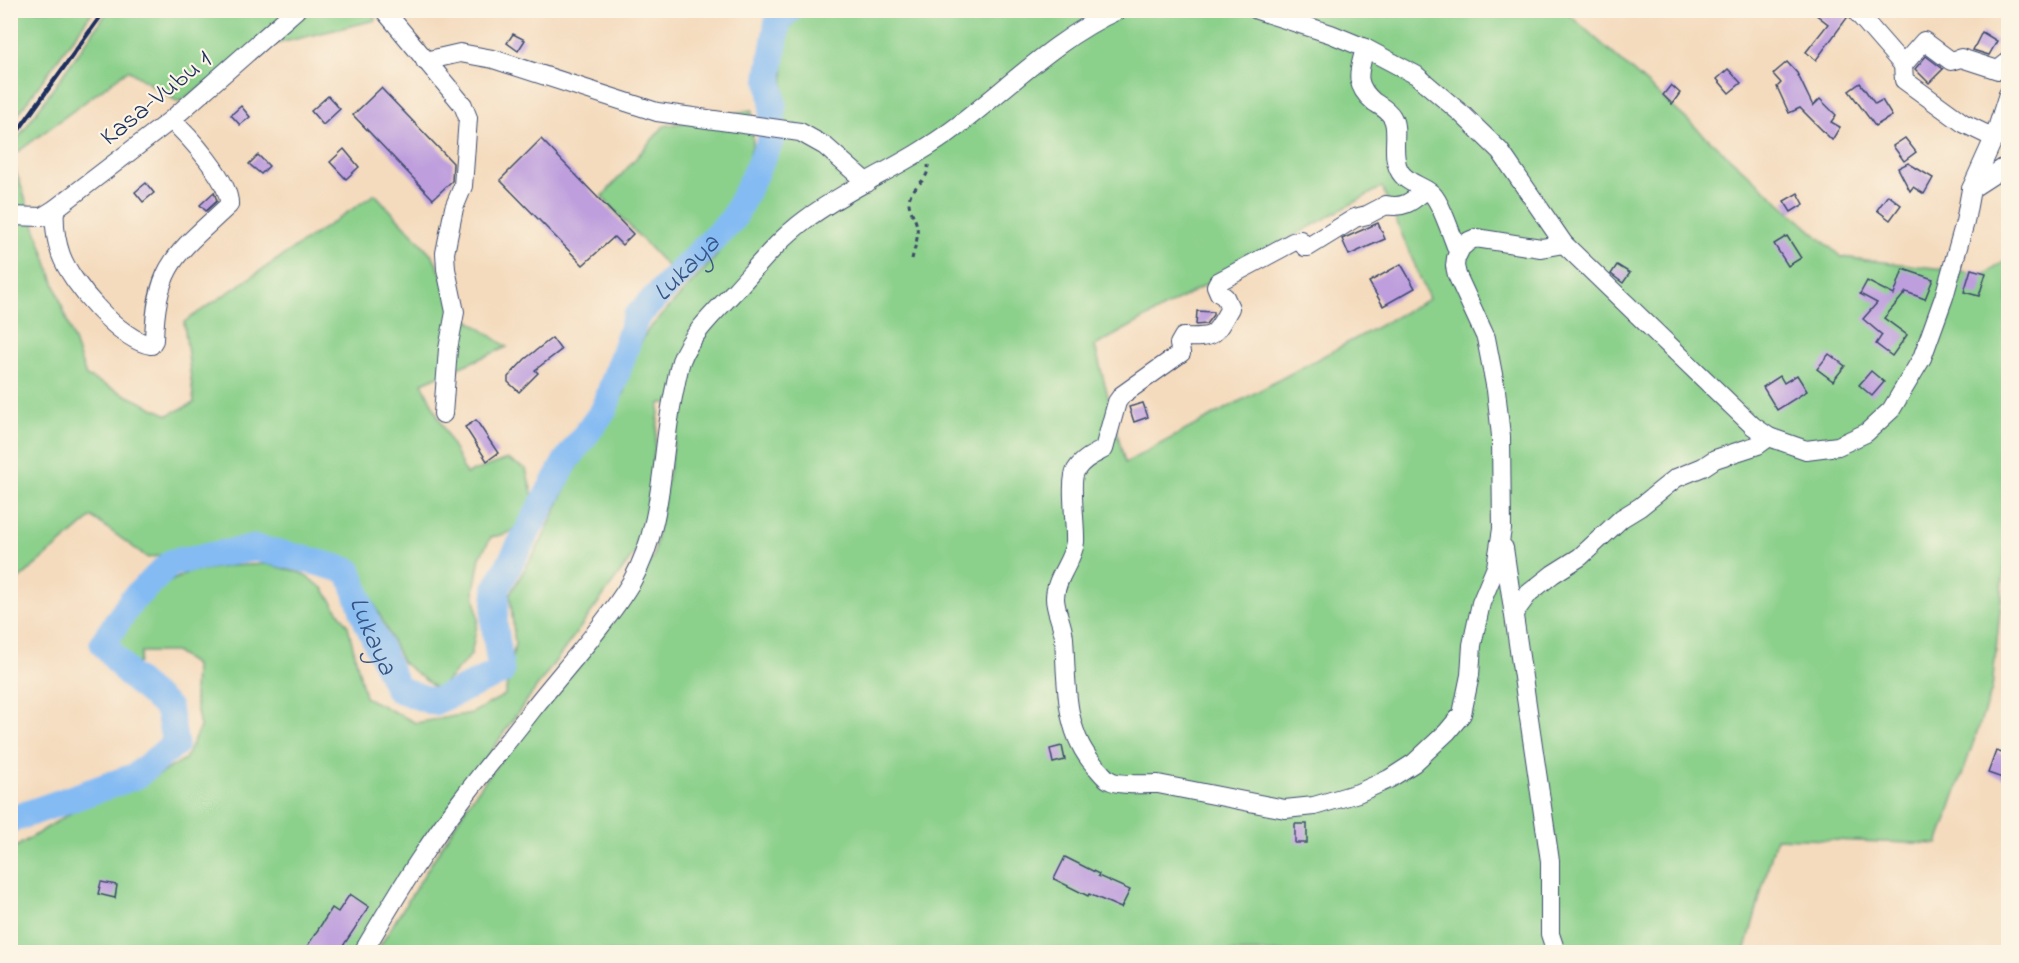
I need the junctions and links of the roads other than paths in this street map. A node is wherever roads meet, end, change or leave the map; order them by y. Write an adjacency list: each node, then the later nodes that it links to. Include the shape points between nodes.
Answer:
1 (296, 10): 11 (street, Kasa-Vubu 1)
2 (384, 10): 7 (street)
3 (1118, 10): 14 (street, via 1049,52 956,127)
4 (1257, 10): 6 (street)
5 (1855, 10): 9 (street)
6 (1365, 48): 16 (street, via 1360,86 1393,118 1394,156 1400,172); 19 (street, via 1416,75 1496,147)
7 (425, 61): 14 (street, via 460,53 493,59 657,112 800,132 825,146); 21 (street, via 464,105 468,118 463,186 445,253 455,312)
8 (2008, 62): 9 (street, via 1998,70 1960,58 1951,61 1924,41)
9 (1903, 65): 12 (street, via 1904,80 1963,123)
10 (2008, 94): 12 (street)
11 (171, 120): 17 (street, Kasa-Vubu 1); 17 (street, via 210,163 230,197 229,206 178,253 168,268 161,282 151,345 133,338 109,320 75,280 61,254 54,218)
12 (1994, 138): 15 (street)
13 (2008, 165): 15 (street)
14 (867, 183): 25 (street, via 802,222 771,250 688,346 670,411 656,518 632,579 429,845)
15 (1971, 189): 22 (street, via 1953,265 1922,358 1891,410 1866,433 1838,446 1806,450)
16 (1426, 190): 20 (street, via 1438,201); 23 (street, via 1397,208 1386,205 1354,218 1308,247 1300,240 1293,242 1224,278 1216,286 1230,308 1217,331 1207,338 1183,337 1179,344 1181,353 1119,398 1104,448 1074,472 1074,550 1055,597 1064,631 1066,693 1076,737 1090,761 1109,780 1158,784 1285,809 1314,806 1389,779 1414,763 1462,714 1481,603 1496,567)
17 (48, 213): 18 (street)
18 (10, 216)
19 (1564, 244): 20 (street, via 1541,248 1476,238); 22 (street)
20 (1458, 252): 23 (street, via 1457,275 1486,338 1496,390 1501,436)
21 (443, 414)
22 (1769, 437): 24 (street, via 1676,478 1580,557 1529,593)
23 (1502, 529): 24 (street)
24 (1514, 613): 26 (street, via 1551,861 1550,934)
25 (363, 952)
26 (1556, 952)

